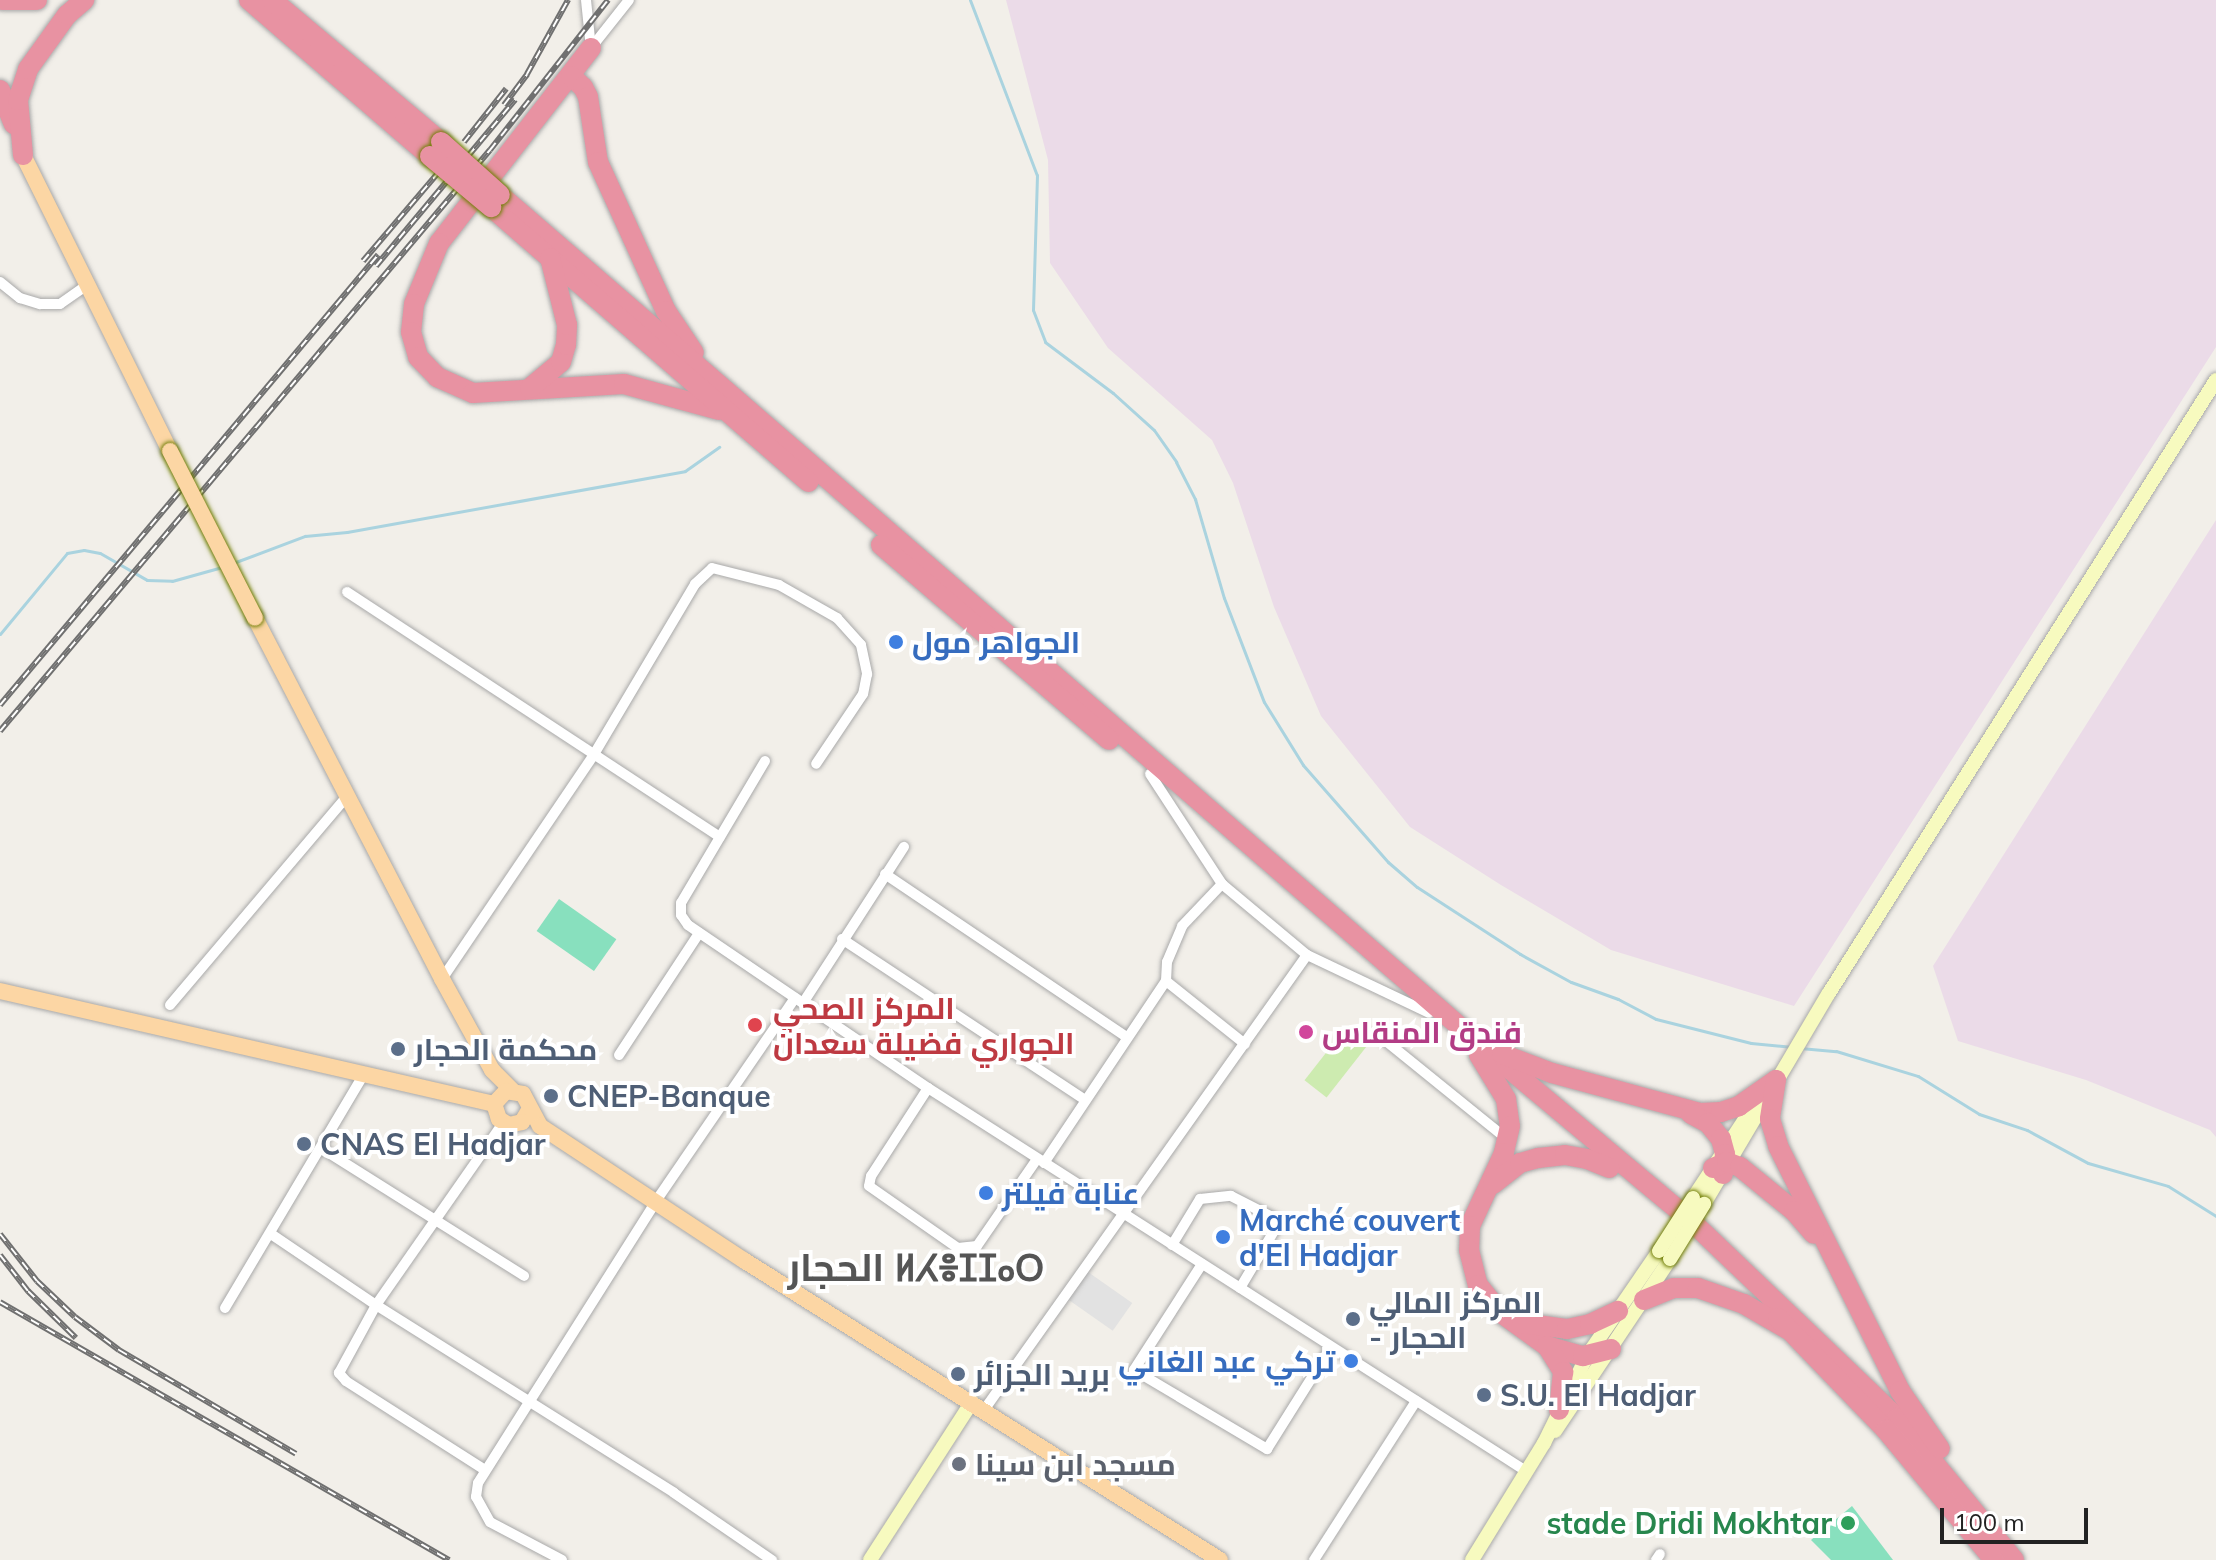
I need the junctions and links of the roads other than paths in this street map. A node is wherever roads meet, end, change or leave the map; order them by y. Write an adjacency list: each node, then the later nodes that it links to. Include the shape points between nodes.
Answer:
1 (2, 0): 2 (highway)
2 (37, 0)
3 (84, 0): 13 (highway, via 28,69 18,100)
4 (249, 0): 12 (highway)
5 (272, 0): 12 (highway)
6 (586, 0): 8 (street)
7 (629, 0): 8 (street)
8 (591, 48): 9 (highway)
9 (571, 76): 18 (highway, via 588,97 598,162 642,262 666,311); 20 (highway, via 439,243 414,304 411,332 418,357 437,377 473,393)
10 (0, 90): 13 (highway)
11 (0, 117): 13 (highway)
12 (436, 149): 14 (highway, bridge)
13 (23, 155): 17 (main road)
14 (496, 201): 15 (highway); 18 (highway)
15 (550, 258): 20 (highway, via 567,325 566,345 550,375); 21 (highway)
16 (0, 282): 17 (street, via 20,298 40,304 60,304)
17 (86, 286): 27 (main road, bridge)
18 (709, 376): 44 (highway)
19 (2216, 380): 48 (main road)
20 (525, 391): 21 (highway, via 624,384)
21 (731, 415): 26 (highway)
22 (347, 592): 23 (street)
23 (593, 756): 25 (street, via 681,606 712,568 779,585 837,618 861,645 867,674 863,694); 28 (street); 35 (street)
24 (765, 761): 28 (street)
25 (816, 764)
26 (1150, 774): 31 (street); 40 (highway)
27 (348, 795): 35 (main road); 39 (street)
28 (720, 837): 32 (street, via 681,903 683,920)
29 (904, 847): 30 (street)
30 (885, 874): 33 (street); 42 (street)
31 (1222, 884): 34 (street); 36 (street, via 1182,926 1167,962)
32 (699, 933): 38 (street); 45 (street)
33 (842, 939): 38 (street); 51 (street)
34 (1307, 955): 40 (street); 43 (street)
35 (442, 979): 46 (main road)
36 (1166, 981): 42 (street); 43 (street)
37 (0, 991): 47 (main road)
38 (799, 1000): 49 (street); 62 (street)
39 (170, 1005)
40 (1429, 1013): 44 (highway)
41 (1376, 1033): 56 (street)
42 (1127, 1037): 51 (street)
43 (1245, 1044): 63 (street)
44 (1477, 1048): 53 (highway); 56 (highway, via 1506,1099); 60 (highway); 89 (highway, via 1689,1219 1787,1308 1897,1418)
45 (619, 1055)
46 (492, 1070): 50 (main road); 52 (main road)
47 (363, 1076): 52 (main road); 57 (street)
48 (1778, 1077): 53 (highway, via 1730,1110); 59 (main road); 70 (highway, via 1770,1110 1775,1139)
49 (928, 1088): 58 (street); 58 (street, via 869,1186 958,1248 981,1242)
50 (512, 1090): 52 (main road); 54 (main road, via 523,1094)
51 (1085, 1100): 58 (street)
52 (495, 1101): 55 (main road)
53 (1680, 1110): 59 (highway, via 1708,1123)
54 (525, 1116): 55 (main road); 62 (main road)
55 (503, 1123): 64 (street)
56 (1508, 1140): 61 (highway)
57 (321, 1148): 64 (street); 65 (street)
58 (1041, 1161): 63 (street)
59 (1723, 1163): 67 (main road, bridge); 70 (highway, via 1756,1178 1802,1219)
60 (1609, 1168): 61 (highway, via 1565,1155 1538,1158 1520,1163); 77 (highway)
61 (1485, 1192): 76 (highway, via 1470,1226 1470,1262 1485,1295)
62 (656, 1201): 82 (street); 84 (main road)
63 (1123, 1214): 66 (street); 84 (street)
64 (433, 1220): 69 (street); 73 (street)
65 (271, 1234): 73 (street); 74 (street)
66 (1172, 1245): 68 (street); 71 (street, via 1200,1199 1231,1196 1280,1221)
67 (1665, 1255): 72 (main road); 75 (main road)
68 (1202, 1264): 71 (street); 79 (street, via 1134,1370 1267,1449)
69 (524, 1276)
70 (1844, 1281): 89 (highway, via 1900,1391 1990,1519)
71 (1240, 1288): 79 (street)
72 (1644, 1300): 77 (highway, via 1674,1288 1698,1288 1744,1304); 80 (main road)
73 (376, 1305): 82 (street); 87 (street, via 340,1375)
74 (225, 1308)
75 (1618, 1311): 76 (highway, via 1560,1330); 81 (main road)
76 (1511, 1320): 78 (highway)
77 (1790, 1331): 89 (highway)
78 (1547, 1346): 81 (highway); 85 (highway, via 1563,1372)
79 (1331, 1347): 83 (street)
80 (1611, 1349): 81 (highway); 86 (main road)
81 (1587, 1356): 85 (main road)
82 (531, 1401): 87 (street); 91 (street)
83 (1416, 1401): 88 (street); 94 (street)
84 (978, 1406): 92 (main road); 93 (main road)
85 (1559, 1410): 86 (main road)
86 (1544, 1443): 88 (main road)
87 (485, 1470): 90 (street, via 476,1497 490,1522)
88 (1526, 1471): 95 (main road)
89 (2004, 1556)
90 (562, 1560)
91 (772, 1560)
92 (870, 1560)
93 (1220, 1560)
94 (1314, 1560)
95 (1472, 1560)

